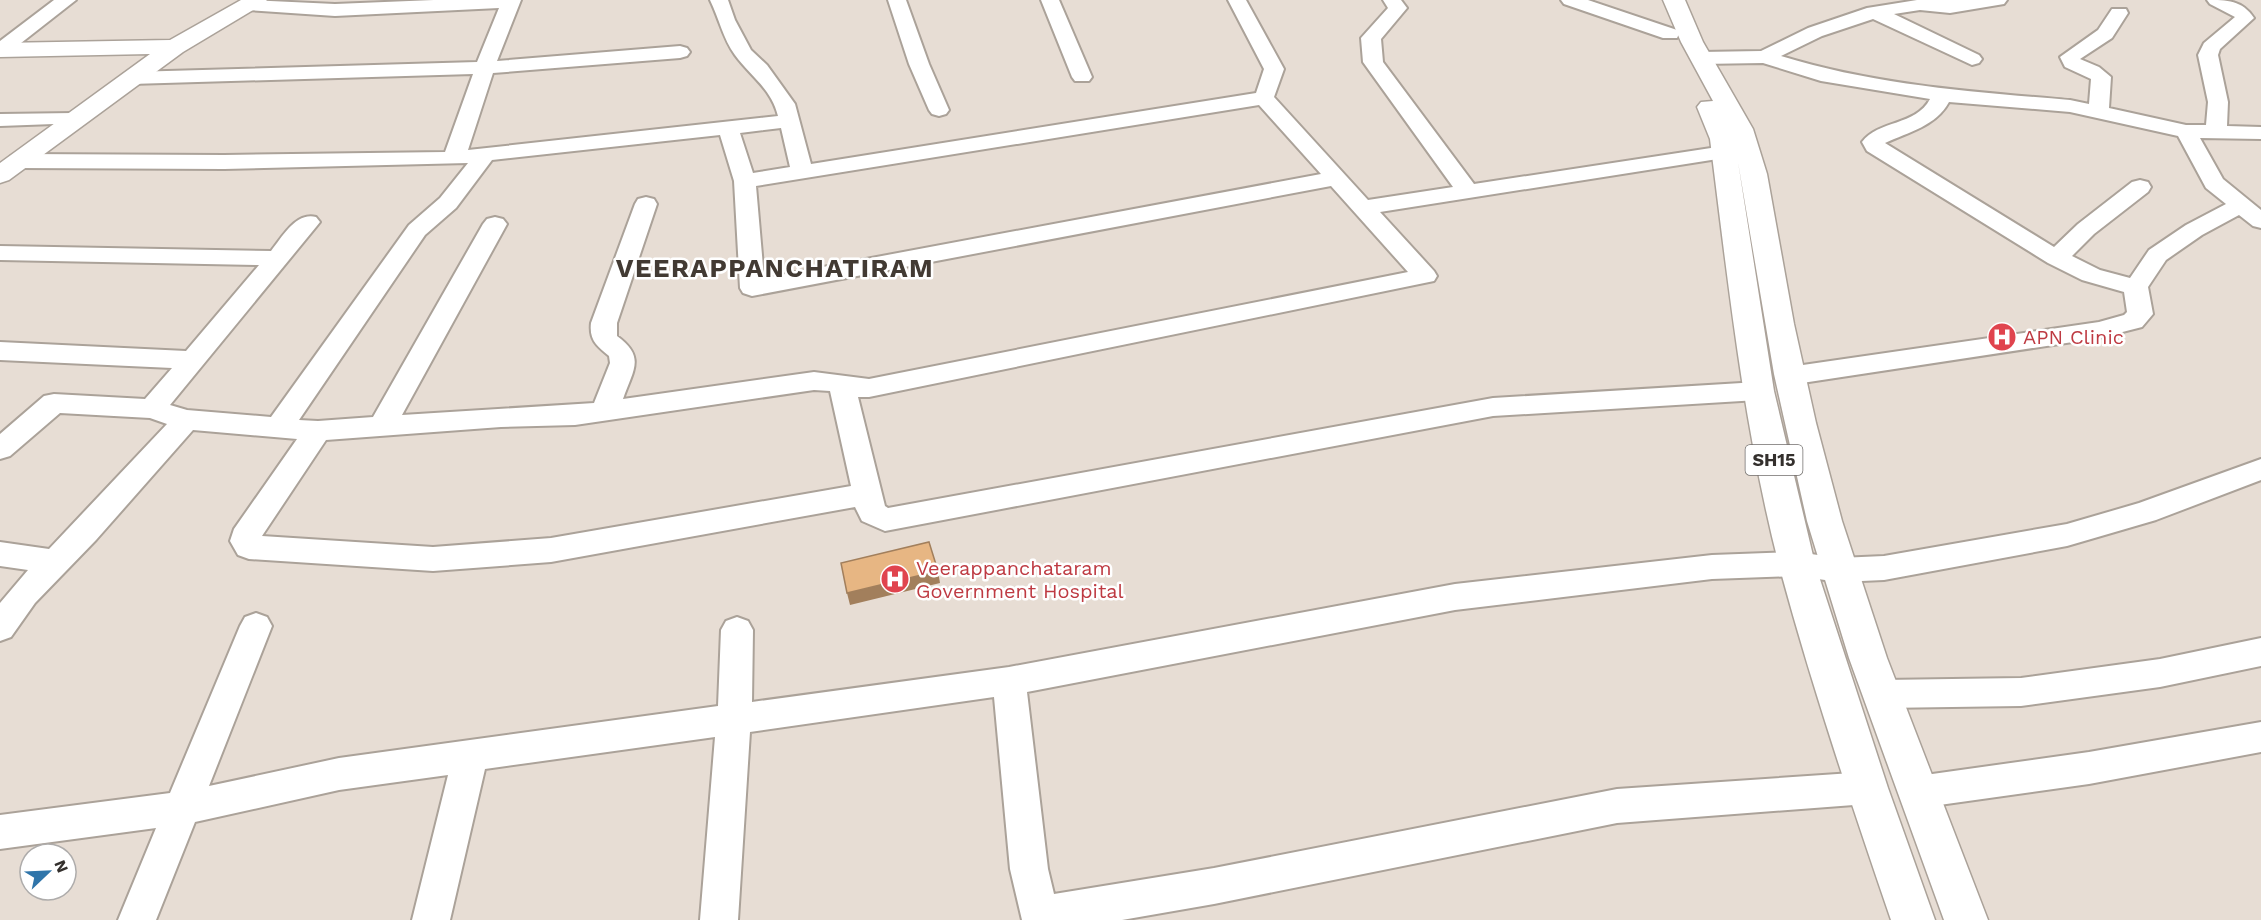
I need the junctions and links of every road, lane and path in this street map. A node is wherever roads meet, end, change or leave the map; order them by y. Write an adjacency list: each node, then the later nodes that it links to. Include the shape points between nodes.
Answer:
1 (68, 0): 21 (street)
2 (719, 0): 35 (street, via 743,52 785,104)
3 (897, 0): 31 (street)
4 (1050, 0): 27 (street)
5 (1237, 0): 30 (street, via 1274,69)
6 (1392, 0): 49 (street, via 1398,8 1371,38 1373,62)
7 (1570, 0): 19 (street)
8 (1654, 0): 19 (main road, SH15)
9 (1674, 0): 24 (main road, SH15)
10 (1998, 0): 14 (street, via 1950,7)
11 (2216, 0): 17 (street, via 2244,14)
12 (512, 1): 13 (street, via 335,9); 26 (street)
13 (252, 2): 20 (main road)
14 (1917, 3): 15 (street)
15 (1874, 12): 23 (street, via 1815,32); 25 (street)
16 (2119, 13): 32 (street, via 2115,25 2070,57 2072,63 2101,77)
17 (2239, 25): 18 (street); 38 (street, via 2225,33 2208,56 2218,102)
18 (2261, 32)
19 (1670, 34): 40 (main road, SH15, via 1713,114)
20 (175, 47): 21 (main road); 28 (main road)
21 (0, 50)
22 (680, 52): 26 (street)
23 (1764, 57): 24 (street); 29 (street, via 1821,75)
24 (1701, 58): 62 (main road, SH15, via 1741,129 1754,174)
25 (1972, 59)
26 (485, 68): 28 (street); 42 (street)
27 (1082, 77)
28 (131, 78): 33 (main road)
29 (1942, 95): 32 (street, via 2040,102); 58 (street, via 1939,105 1924,118 1876,139 1875,146)
30 (1264, 98): 44 (street); 46 (street)
31 (939, 110)
32 (2098, 112): 37 (street)
33 (74, 119): 34 (street); 43 (main road)
34 (0, 120)
35 (790, 122): 36 (street); 44 (street)
36 (728, 128): 41 (street); 47 (street)
37 (2186, 131): 38 (street); 51 (street, via 2214,183)
38 (2216, 132): 39 (street)
39 (2261, 134)
40 (1724, 152): 49 (street); 62 (main road, SH15)
41 (486, 154): 42 (street); 68 (street, via 448,203 417,230)
42 (454, 158): 43 (street)
43 (19, 161): 45 (main road)
44 (802, 171): 47 (street)
45 (0, 175)
46 (1337, 178): 47 (street, via 753,288); 52 (street)
47 (745, 181)
48 (2140, 187): 58 (street)
49 (1468, 192): 52 (street)
50 (646, 204): 65 (street, via 603,323 602,335 622,354 623,363)
51 (2239, 206): 53 (street); 59 (street, via 2157,255)
52 (1363, 208): 63 (street, via 1425,276 869,388)
53 (2261, 221)
54 (308, 222): 57 (street)
55 (495, 224): 67 (street)
56 (0, 253): 57 (street)
57 (276, 258): 61 (street)
58 (2056, 258): 59 (street, via 2091,275)
59 (2136, 287): 62 (street, via 2140,314 2115,327)
60 (0, 351): 61 (street)
61 (192, 360): 64 (street)
62 (1773, 384): 72 (street, via 1492,407 896,519 885,520 872,513); 75 (main road, SH15); 76 (main road, SH15, via 1816,490)
63 (842, 386): 65 (street, via 833,381 814,381); 72 (street)
64 (152, 409): 66 (street); 70 (street, via 54,403)
65 (605, 410): 67 (street)
66 (186, 420): 68 (street); 74 (street)
67 (382, 426): 69 (street)
68 (279, 427): 69 (street)
69 (318, 431): 72 (street, via 249,529 245,541 249,547 433,559 495,555 551,550)
70 (0, 449)
71 (2261, 469): 76 (street, via 2146,512 2067,535 1884,568)
72 (867, 494)
73 (0, 554): 74 (street)
74 (56, 562): 78 (street, via 24,594)
75 (1797, 564): 76 (street); 81 (street, via 1712,567 1455,597); 86 (main road, SH15)
76 (1839, 570): 82 (main road, SH15)
77 (256, 626): 88 (street)
78 (0, 628)
79 (737, 630): 83 (street)
80 (2261, 652): 82 (street, via 2160,673 2021,692)
81 (1009, 681): 83 (street); 90 (street, via 1029,869)
82 (1883, 694): 87 (main road, SH15)
83 (733, 718): 85 (street); 93 (street)
84 (2261, 737): 87 (street, via 2089,768)
85 (470, 756): 88 (street, via 339,774); 92 (street)
86 (1867, 788): 90 (street, via 1617,806); 94 (main road, SH15)
87 (1918, 792): 95 (main road, SH15)
88 (182, 808): 89 (street); 91 (street)
89 (0, 832)
90 (1041, 918)
91 (137, 920)
92 (431, 920)
93 (719, 920)
94 (1913, 920)
95 (1966, 920)

